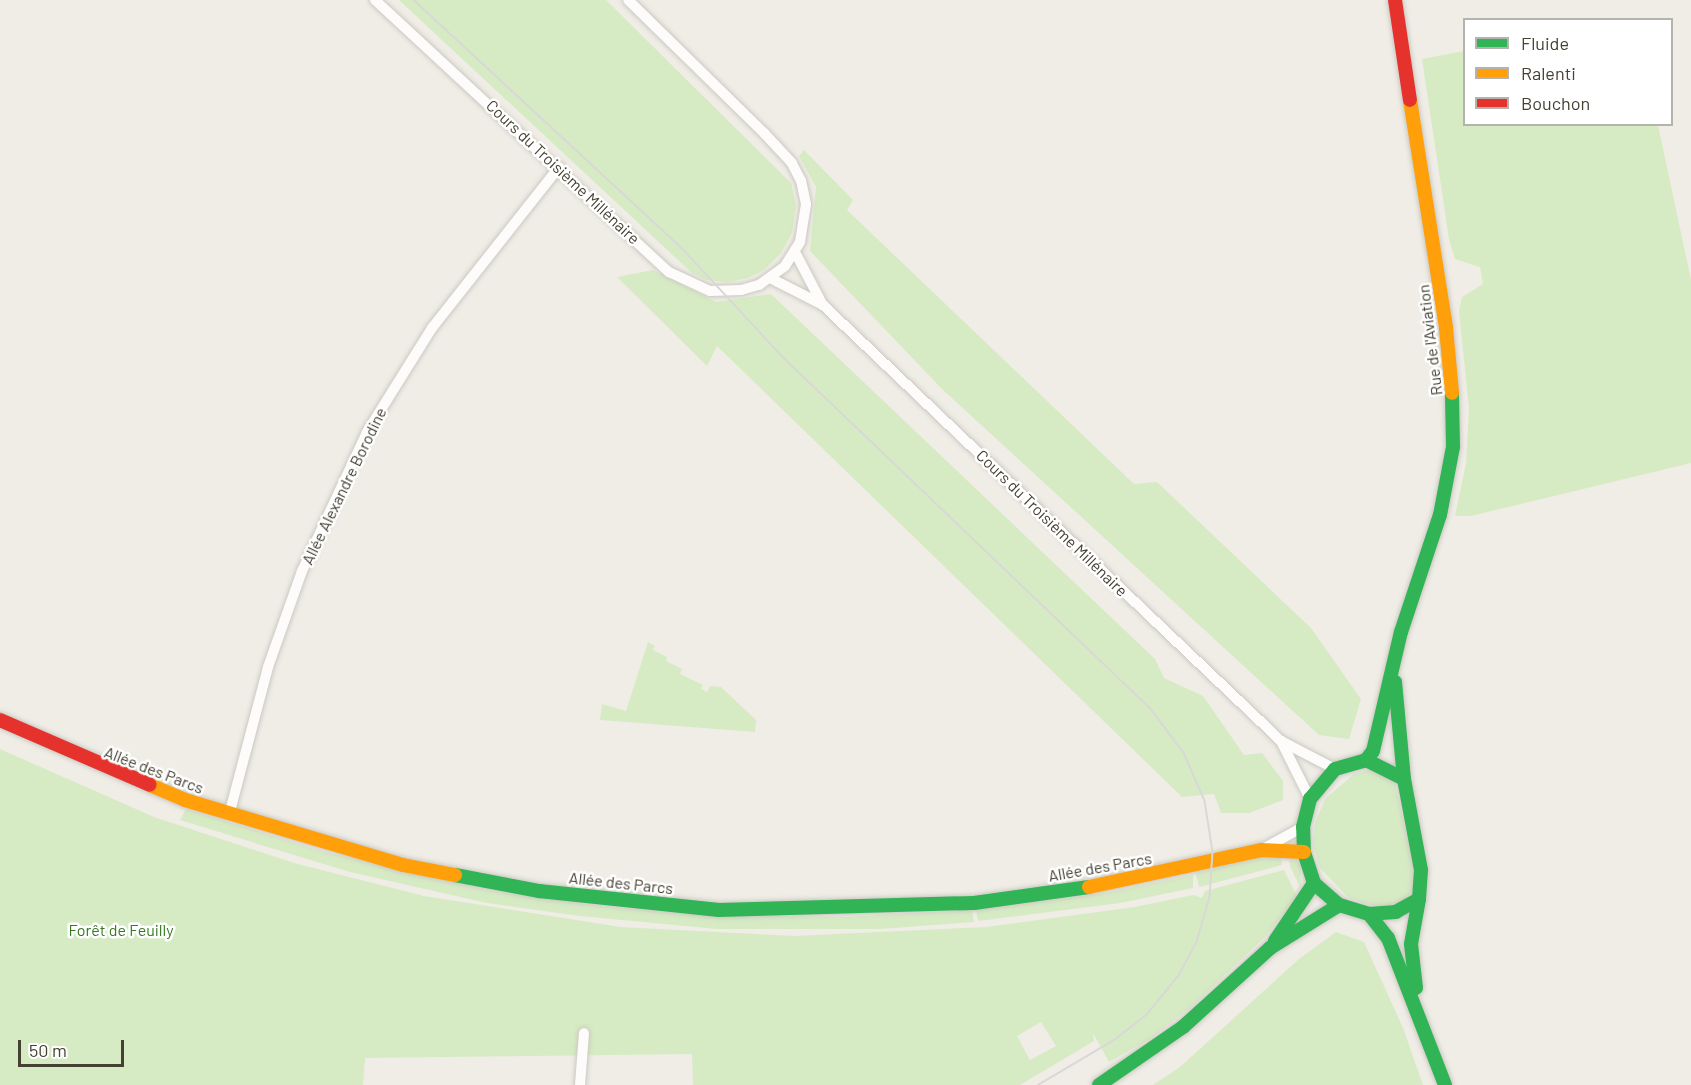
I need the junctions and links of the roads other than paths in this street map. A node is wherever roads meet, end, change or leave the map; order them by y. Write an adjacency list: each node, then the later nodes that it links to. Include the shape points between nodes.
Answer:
1 (375, 0): 4 (street, Cours du Troisième Millénaire)
2 (628, 0): 5 (street, Cours du Troisième Millénaire, via 792,163 806,204 805,230)
3 (1395, 0): 8 (street, Rue de l'Aviation, via 1431,213 1454,412 1453,447 1440,515 1401,632)
4 (559, 167): 6 (street, Cours du Troisième Millénaire, via 686,282 710,291 731,291); 15 (street, Allée Alexandre Borodine, via 432,328 367,432 298,581 268,667)
5 (795, 252): 6 (street, Cours du Troisième Millénaire); 7 (street, Cours du Troisième Millénaire)
6 (770, 278): 7 (street, Cours du Troisième Millénaire)
7 (823, 305): 10 (street, Cours du Troisième Millénaire)
8 (1393, 670): 11 (street, Rue de l'Aviation, via 1373,751); 13 (street, Rue de l'Aviation)
9 (0, 720): 15 (street, Allée des Parcs, via 99,766)
10 (1281, 741): 12 (street, Cours du Troisième Millénaire); 14 (street, Cours du Troisième Millénaire)
11 (1366, 760): 12 (street); 13 (street)
12 (1335, 769): 14 (street)
13 (1404, 780): 20 (street, Rue de l'Aviation, via 1421,870)
14 (1310, 799): 16 (street)
15 (229, 815): 17 (street, Allée des Parcs, via 403,865 539,891 719,910 974,903 1106,885)
16 (1303, 827): 17 (street, Allée des Parcs); 18 (street)
17 (1261, 850): 18 (street, Allée des Parcs)
18 (1304, 852): 19 (street)
19 (1314, 883): 21 (street); 23 (street)
20 (1419, 900): 22 (street, via 1396,912); 24 (street, Rue de l'Aviation, via 1411,964)
21 (1339, 905): 22 (street); 23 (street)
22 (1369, 914): 24 (street, Rue de l'Aviation, via 1382,927)
23 (1270, 948): 27 (street, via 1183,1027)
24 (1422, 1017): 28 (street, Rue de l'Aviation)
25 (584, 1033): 26 (street)
26 (580, 1085)
27 (1100, 1085)
28 (1445, 1085)

